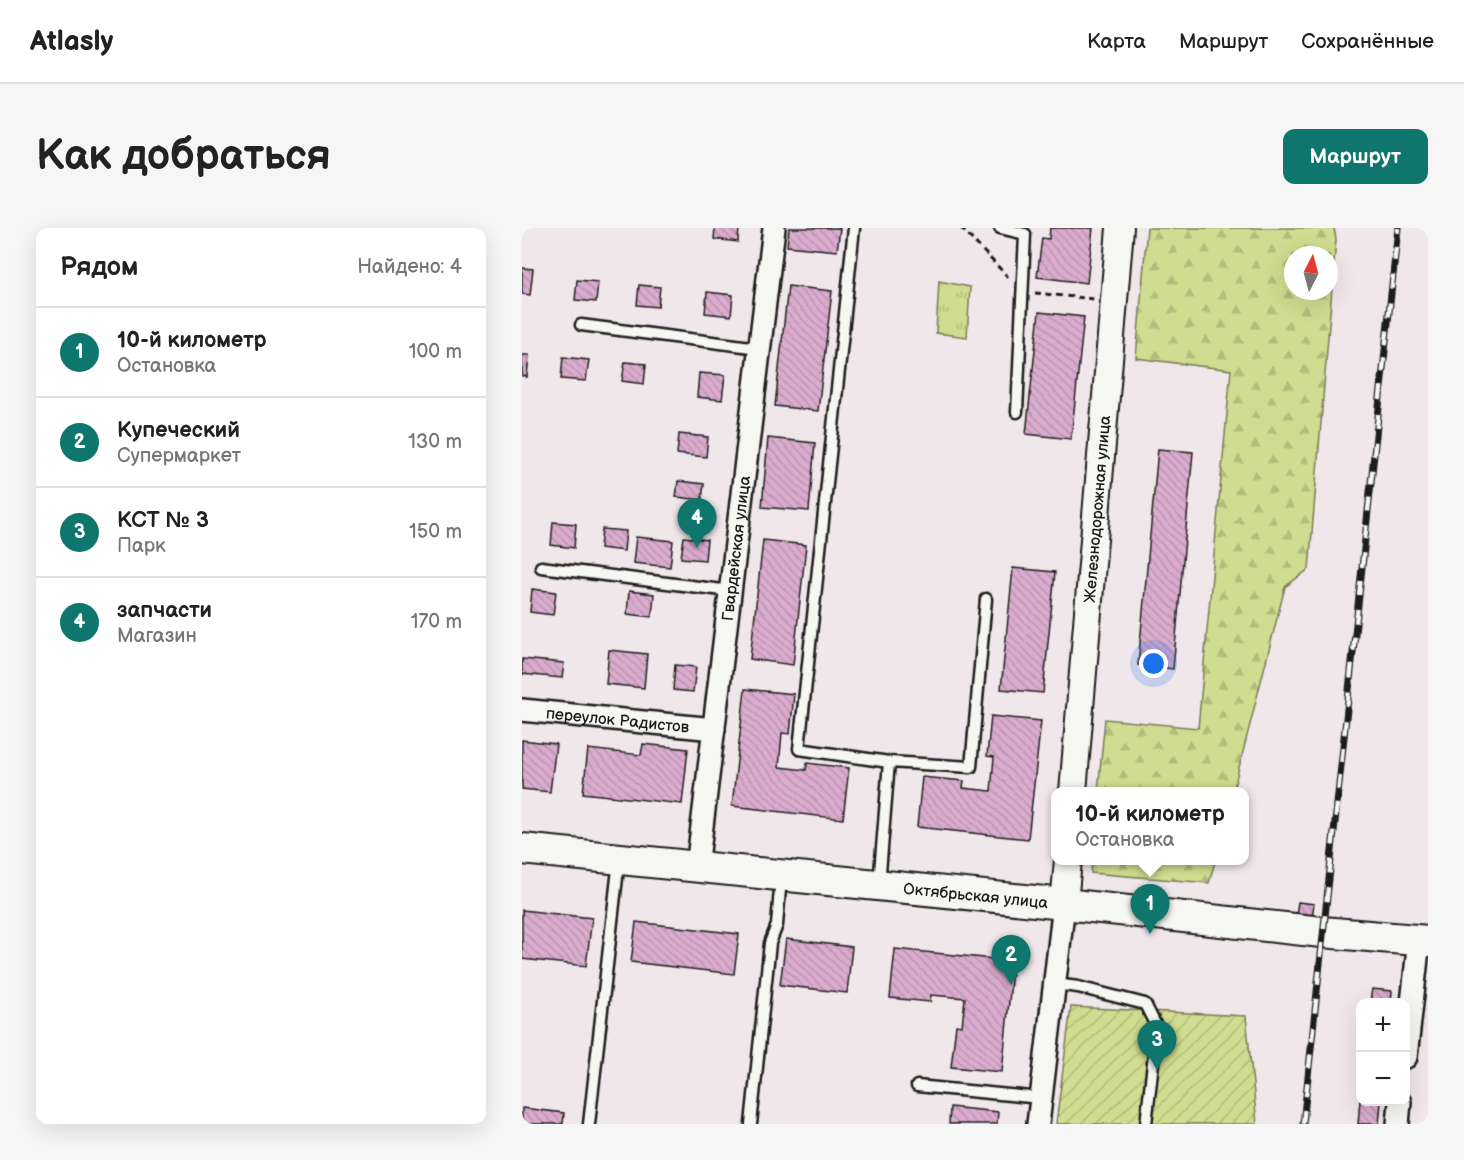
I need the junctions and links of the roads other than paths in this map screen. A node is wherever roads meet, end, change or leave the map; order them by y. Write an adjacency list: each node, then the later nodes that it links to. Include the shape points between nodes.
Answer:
1 (774, 228): 6 (street, Гвардейская улица)
2 (854, 228): 13 (lane, via 799,749)
3 (1000, 228): 7 (lane, via 1025,234)
4 (1120, 228): 14 (street, Железнодорожная улица)
5 (581, 326): 6 (lane)
6 (759, 348): 9 (street, Гвардейская улица)
7 (1017, 412)
8 (541, 567): 9 (lane)
9 (730, 591): 12 (street, Гвардейская улица)
10 (986, 599): 13 (lane, via 971,767)
11 (522, 710): 12 (street, переулок Радистов)
12 (714, 729): 18 (street, Гвардейская улица)
13 (889, 762): 20 (lane)
14 (1073, 787)
15 (522, 849): 16 (main road, Октябрьская улица)
16 (620, 860): 18 (main road, Октябрьская улица); 28 (lane)
17 (1068, 865): 21 (street)
18 (697, 868): 19 (main road, Октябрьская улица)
19 (781, 876): 20 (main road, Октябрьская улица); 29 (lane)
20 (879, 886): 21 (main road, Октябрьская улица)
21 (1064, 904): 22 (main road, Октябрьская улица, via 1322,933); 23 (street)
22 (1423, 940): 24 (street)
23 (1054, 984): 26 (street); 31 (lane, via 1145,1004 1157,1028)
24 (1407, 1052)
25 (917, 1086): 26 (lane)
26 (1041, 1098): 30 (street)
27 (1400, 1106): 32 (street)
28 (589, 1124)
29 (751, 1124)
30 (1038, 1124)
31 (1146, 1124)
32 (1398, 1124)

